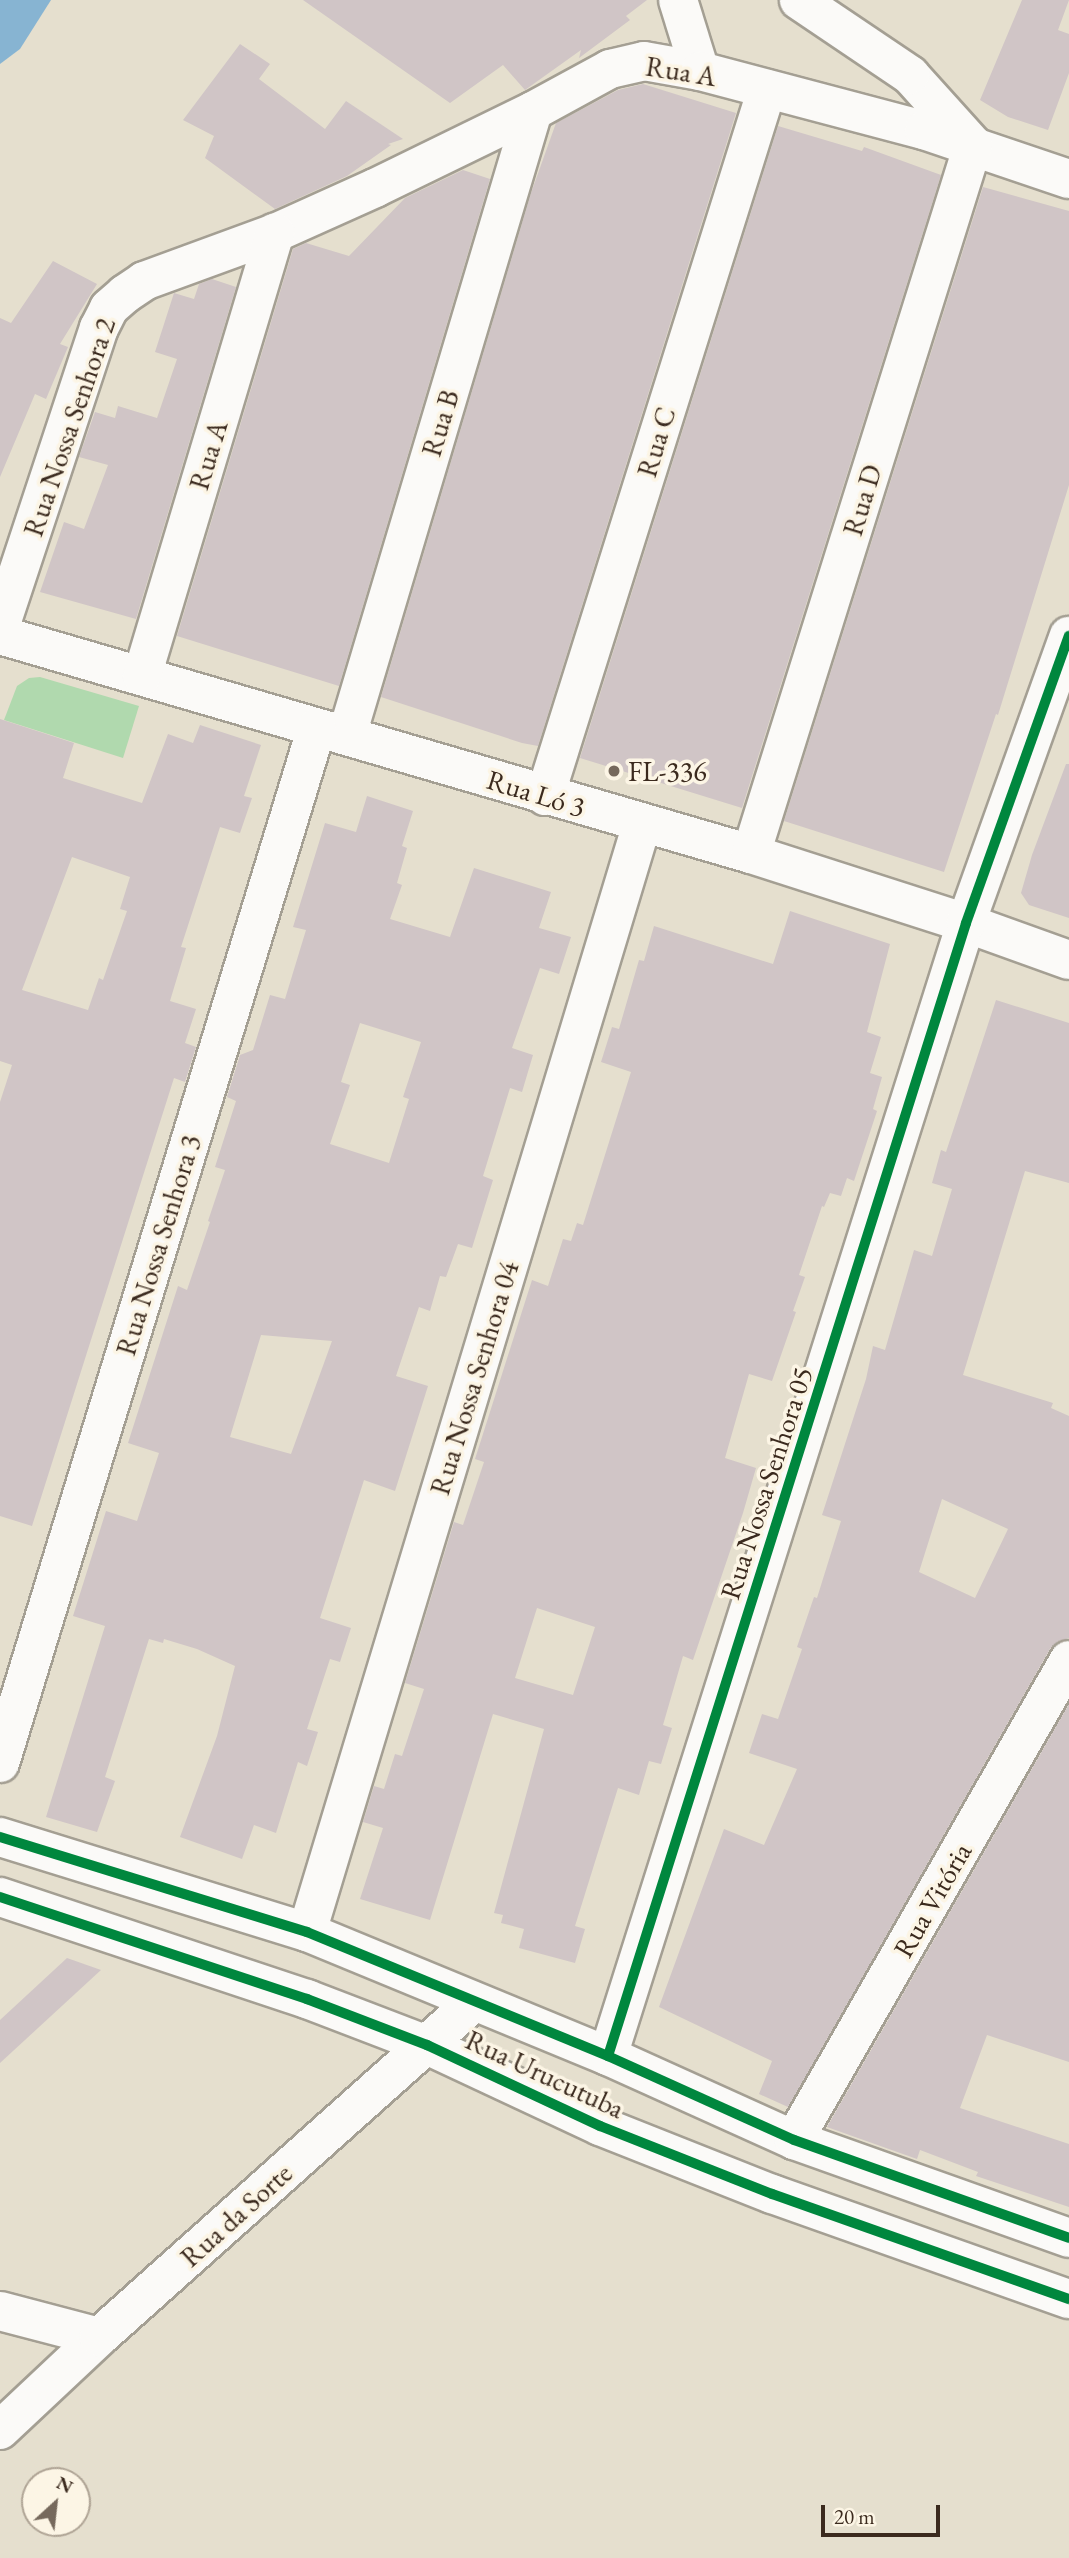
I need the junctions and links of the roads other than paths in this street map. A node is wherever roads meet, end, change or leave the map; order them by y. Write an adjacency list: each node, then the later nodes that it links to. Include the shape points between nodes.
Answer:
1 (678, 0): 3 (street)
2 (799, 0): 6 (street, via 910,75)
3 (700, 71): 4 (street, Rua A); 5 (street, Rua A, via 644,61 610,69)
4 (767, 89): 6 (street, Rua A); 15 (street, Rua C)
5 (533, 111): 8 (street, Rua A); 14 (street, Rua B)
6 (973, 145): 7 (street, Rua A); 17 (street, Rua D)
7 (1069, 179)
8 (275, 233): 9 (street, Rua A); 13 (street, Rua A)
9 (144, 281): 10 (street, Rua Nossa Senhora 2, via 109,308 99,328)
10 (0, 627)
11 (0, 635): 13 (street, Rua Ló 3)
12 (1069, 636): 18 (street, Rua Nossa Senhora 05)
13 (142, 676): 14 (street, Rua Ló 3)
14 (332, 731): 15 (street, Rua Ló 3); 21 (street, Rua Nossa Senhora 3)
15 (545, 796): 16 (street, Rua Ló 3)
16 (642, 824): 17 (street, Rua Ló 3); 24 (street, Rua Nossa Senhora 04)
17 (751, 854): 18 (street, Rua Ló 3)
18 (966, 923): 19 (street, Rua Ló 3); 27 (street, Rua Nossa Senhora 05)
19 (1069, 960)
20 (1069, 1660): 28 (street, Rua Vitória)
21 (0, 1763)
22 (0, 1837): 24 (street, Rua Urucutuba)
23 (0, 1897): 26 (street, Rua Urucutuba, via 307,1999)
24 (307, 1932): 25 (street, Rua Urucutuba)
25 (474, 2002): 26 (street, Rua da Sorte); 27 (street, Rua Urucutuba)
26 (428, 2045): 30 (street, Rua Urucutuba, via 600,2126 772,2194); 32 (street, Rua da Sorte)
27 (608, 2056): 28 (street, Rua Urucutuba)
28 (794, 2140): 29 (street, Rua Urucutuba)
29 (1069, 2238)
30 (1069, 2300)
31 (0, 2311): 32 (street)
32 (99, 2337): 33 (street, Rua da Sorte)
33 (0, 2430)

